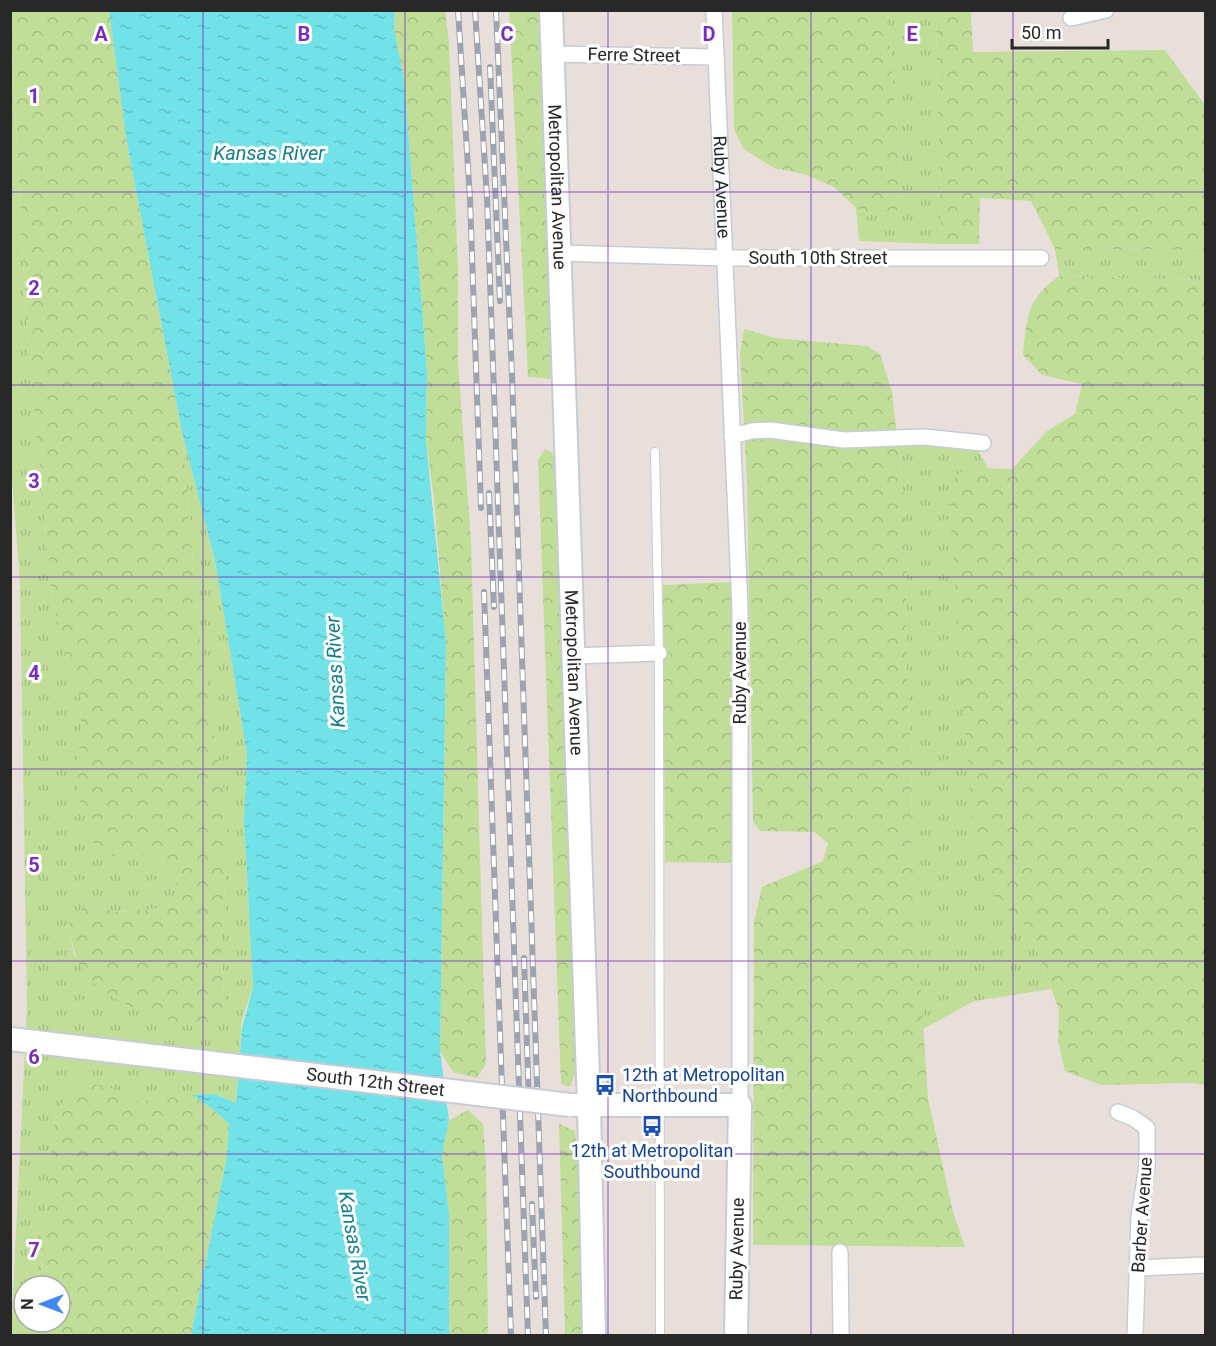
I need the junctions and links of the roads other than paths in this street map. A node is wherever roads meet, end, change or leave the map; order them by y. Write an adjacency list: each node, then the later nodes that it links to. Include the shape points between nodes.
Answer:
1 (550, 10): 5 (main road, Metropolitan Avenue)
2 (714, 10): 6 (street, Ruby Avenue)
3 (1106, 10): 4 (street)
4 (1071, 18)
5 (551, 54): 6 (street, Ferre Street); 7 (main road, Metropolitan Avenue)
6 (716, 57): 8 (street, Ruby Avenue)
7 (559, 253): 8 (street, South 10th Street); 14 (main road, Metropolitan Avenue)
8 (726, 258): 9 (street, South 10th Street); 10 (street, Ruby Avenue)
9 (1041, 258)
10 (732, 436): 11 (street, via 770,430 844,440 924,437); 16 (street, Ruby Avenue, via 741,645)
11 (983, 443)
12 (655, 452): 13 (lane)
13 (659, 652): 14 (street); 18 (lane)
14 (573, 656): 17 (main road, Metropolitan Avenue)
15 (10, 1039): 17 (main road, South 12th Street, bridge)
16 (740, 1105): 18 (main road, South 12th Street); 25 (main road, Ruby Avenue)
17 (579, 1106): 18 (main road, South 12th Street); 23 (main road, Metropolitan Avenue)
18 (661, 1106): 24 (lane)
19 (1118, 1112): 22 (street, Barber Avenue, via 1147,1128)
20 (840, 1252): 26 (street)
21 (1206, 1265): 22 (street)
22 (1137, 1269): 27 (street, Barber Avenue)
23 (594, 1335)
24 (660, 1335)
25 (736, 1335)
26 (841, 1335)
27 (1135, 1335)

